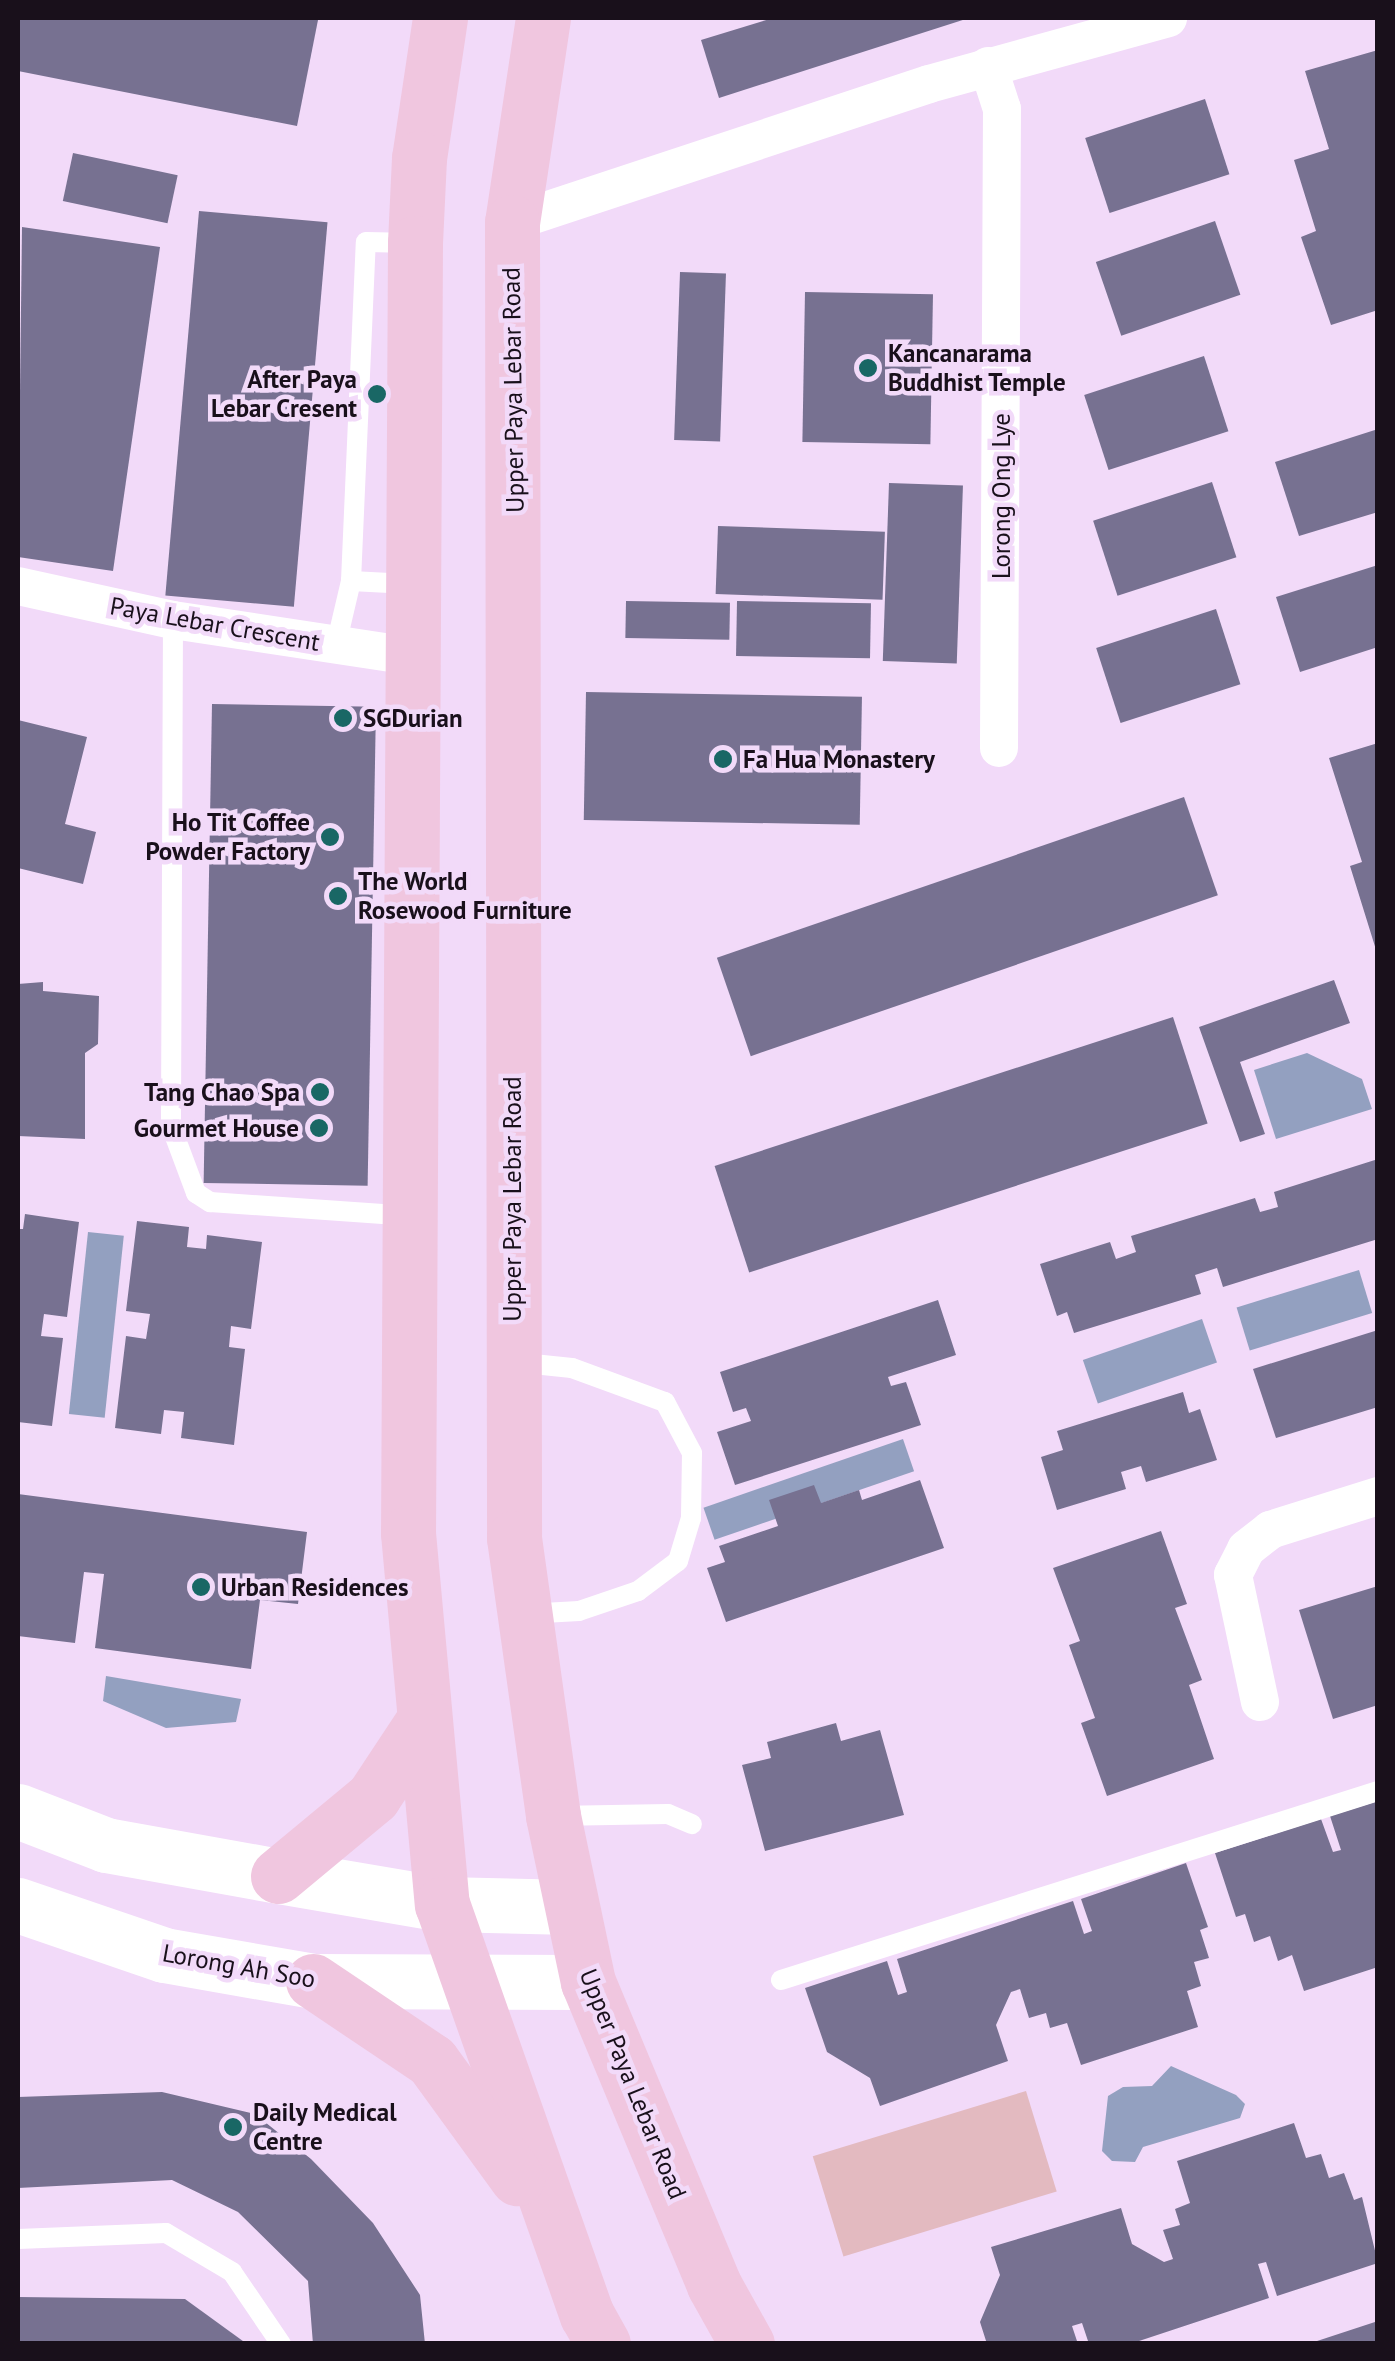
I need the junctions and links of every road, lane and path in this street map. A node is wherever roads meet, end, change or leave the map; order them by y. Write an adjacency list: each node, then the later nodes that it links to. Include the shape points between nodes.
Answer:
1 (440, 18): 7 (main road)
2 (542, 18): 6 (main road, Upper Paya Lebar Road)
3 (1168, 18): 4 (street)
4 (1100, 29): 5 (street)
5 (988, 66): 6 (street); 14 (street, Lorong Ong Lye, via 1002,109)
6 (512, 222): 16 (main road, Upper Paya Lebar Road)
7 (414, 242): 8 (lane, via 366,242); 9 (main road)
8 (351, 582): 9 (lane); 12 (lane)
9 (414, 584): 13 (main road)
10 (18, 586): 11 (street, Paya Lebar Crescent)
11 (173, 620): 12 (street, Paya Lebar Crescent); 15 (lane, via 172,1126 196,1193 210,1202)
12 (336, 645): 13 (street, Paya Lebar Crescent)
13 (412, 656): 15 (main road)
14 (1000, 748)
15 (410, 1216): 20 (main road, via 408,1533)
16 (512, 1362): 18 (main road, Upper Paya Lebar Road, via 514,1538); 18 (lane, via 572,1368 665,1402 692,1453 691,1518 678,1561 638,1591 579,1611)
17 (1378, 1496): 19 (street, via 1270,1530 1246,1549 1233,1576)
18 (525, 1614): 23 (main road, Upper Paya Lebar Road)
19 (1260, 1702)
20 (424, 1720): 25 (main road, via 374,1797); 27 (main road)
21 (1378, 1791): 30 (lane)
22 (18, 1811): 25 (main road, via 106,1845)
23 (553, 1816): 24 (lane, via 668,1814); 28 (main road, Upper Paya Lebar Road)
24 (692, 1824)
25 (278, 1876): 27 (main road)
26 (18, 1904): 31 (main road, Lorong Ah Soo, via 164,1955)
27 (442, 1904): 28 (main road); 29 (main road)
28 (571, 1907): 32 (main road, Upper Paya Lebar Road)
29 (470, 1978): 31 (main road, Lorong Ah Soo); 32 (main road, Lorong Ah Soo); 34 (main road)
30 (780, 1980)
31 (313, 1981): 34 (main road, via 432,2061 470,2104 508,2160)
32 (588, 1982): 36 (main road, Upper Paya Lebar Road, via 714,2285)
33 (18, 2239): 35 (lane, via 166,2233 232,2272)
34 (595, 2329)
35 (282, 2344)
36 (748, 2344)

